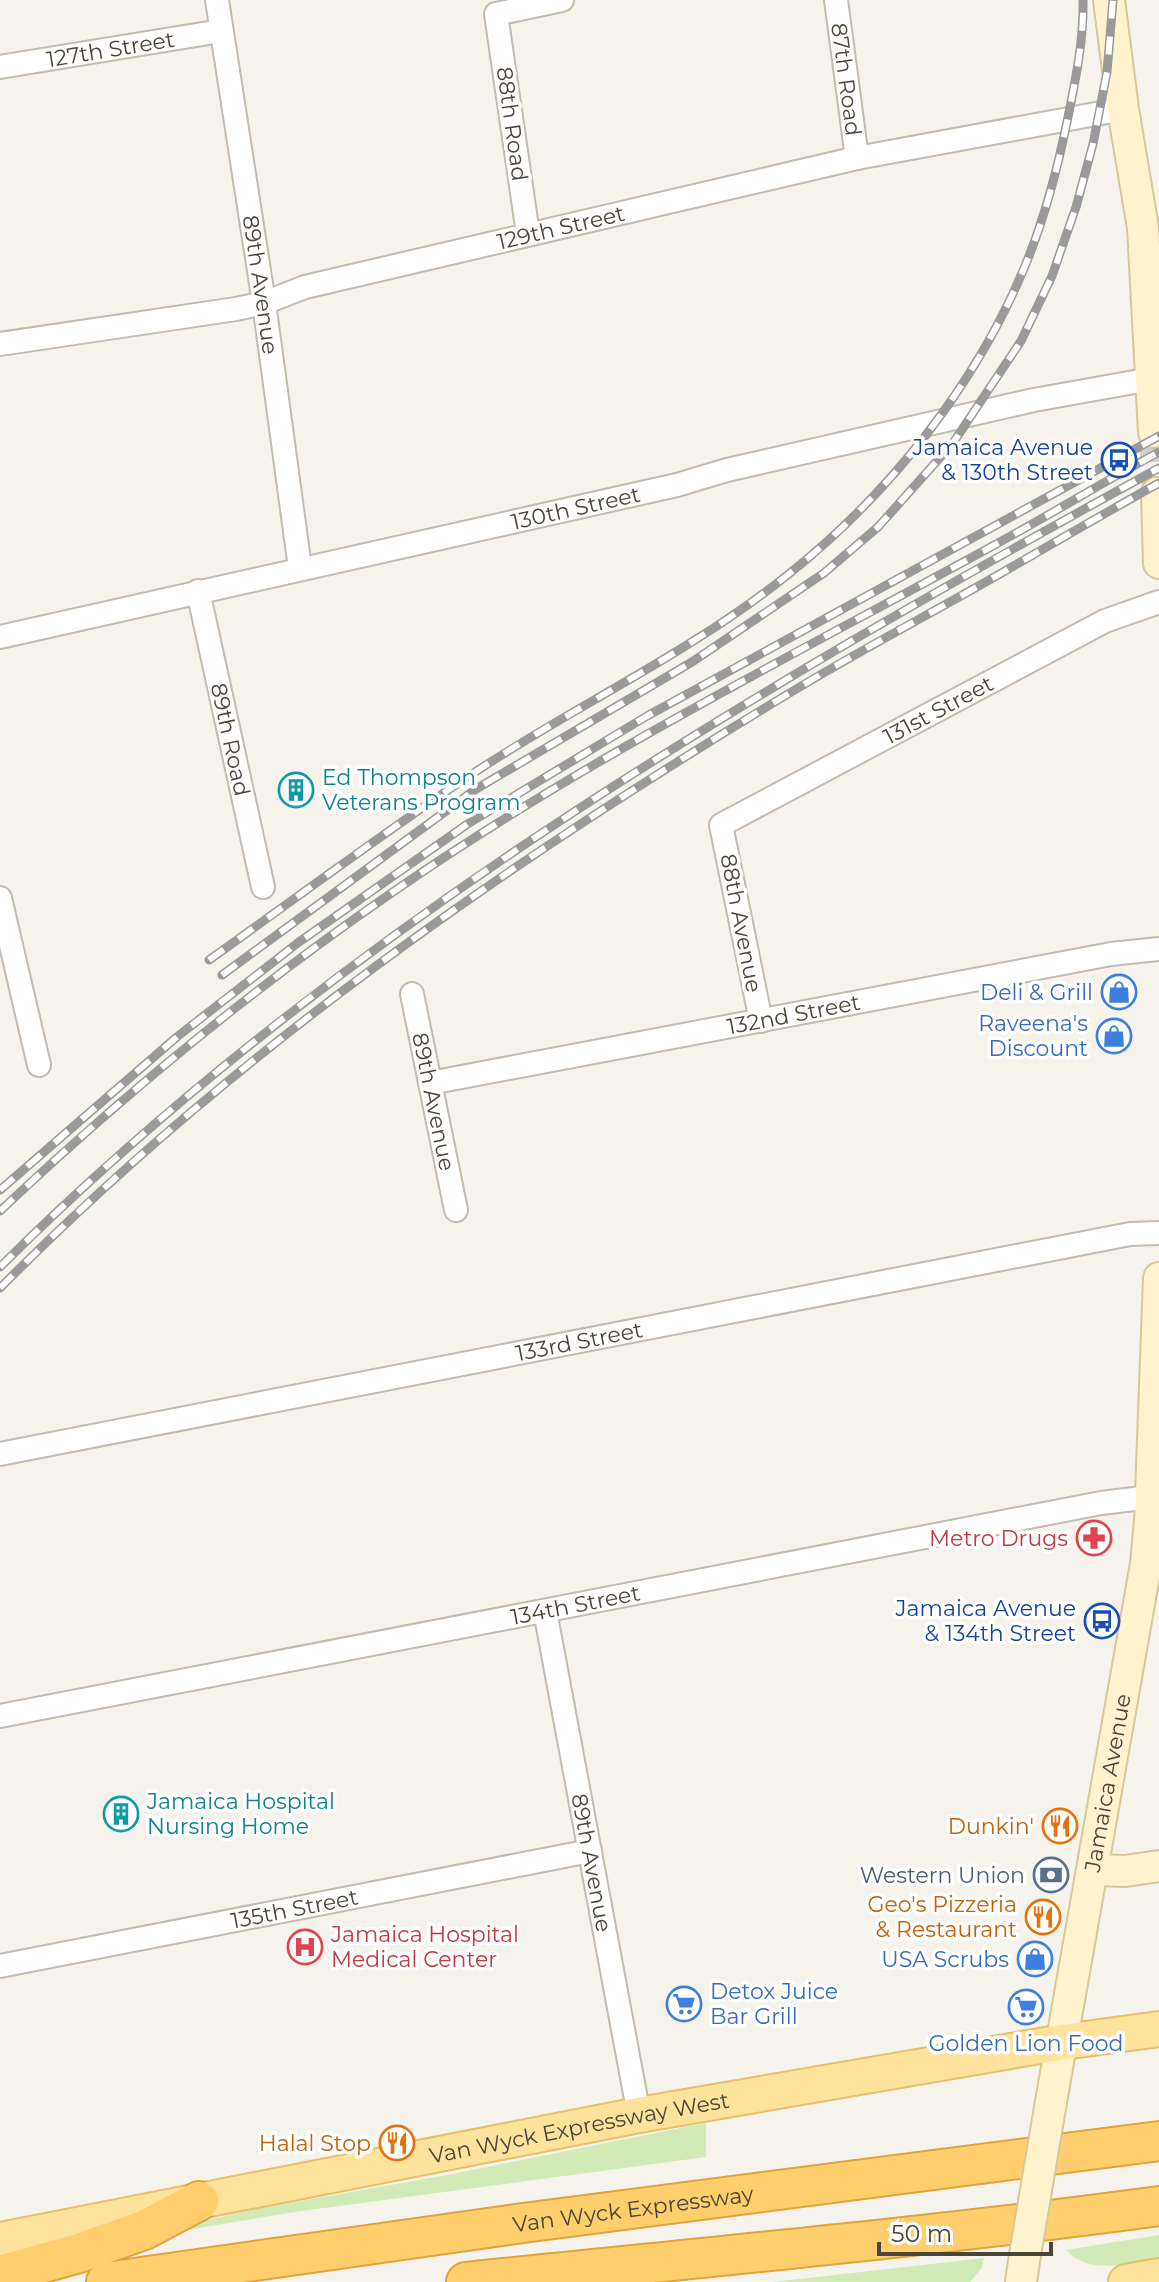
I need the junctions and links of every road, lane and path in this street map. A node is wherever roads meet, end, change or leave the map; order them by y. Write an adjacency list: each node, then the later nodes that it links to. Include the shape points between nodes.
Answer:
1 (217, 0): 5 (street, 89th Avenue)
2 (562, 0): 9 (street, 88th Road, via 496,14)
3 (836, 0): 8 (street, 87th Road)
4 (1109, 0): 7 (main road)
5 (221, 31): 6 (street, 127th Street); 10 (street, 89th Avenue)
6 (0, 67)
7 (1123, 109): 8 (street, 129th Street); 12 (main road, via 1143,228)
8 (857, 158): 9 (street, 129th Street)
9 (528, 234): 10 (street, 129th Street, via 305,287)
10 (264, 303): 11 (street, 129th Street); 16 (street, 89th Avenue)
11 (0, 344)
12 (1151, 379): 13 (main road); 16 (street, 130th Street, via 1034,400)
13 (1154, 432)
14 (1157, 497): 15 (main road)
15 (1159, 563)
16 (300, 568): 17 (street, 130th Street)
17 (198, 591): 19 (street, 130th Street); 21 (street, 89th Road)
18 (1159, 602): 20 (street, 131st Street, via 1105,621)
19 (0, 637)
20 (721, 825): 25 (street, 88th Avenue)
21 (263, 887)
22 (0, 898): 26 (street)
23 (1159, 949): 25 (street, 132nd Street)
24 (412, 994): 27 (street, 89th Avenue)
25 (761, 1021): 27 (street, 132nd Street)
26 (39, 1065)
27 (430, 1083): 28 (street, 89th Avenue)
28 (456, 1210)
29 (1159, 1233): 31 (street, 133rd Street, via 1130,1234)
30 (1159, 1278): 32 (main road, Jamaica Avenue)
31 (0, 1454)
32 (1151, 1497): 33 (street, 134th Street); 37 (main road, Jamaica Avenue, via 1140,1605)
33 (545, 1611): 34 (street, 134th Street); 35 (street, 89th Avenue)
34 (0, 1716)
35 (590, 1851): 38 (street, 135th Street); 41 (street, 89th Avenue)
36 (1159, 1866): 37 (main road)
37 (1093, 1870): 40 (main road, Jamaica Avenue)
38 (0, 1966)
39 (1159, 2029): 40 (main road, Van Wyck Expressway West)
40 (1063, 2042): 41 (main road, Van Wyck Expressway West); 46 (main road, Jamaica Avenue, bridge)
41 (639, 2115): 43 (main road, Van Wyck Expressway West)
42 (1159, 2141): 49 (highway, Van Wyck Expressway)
43 (199, 2201): 45 (main road, Van Wyck Expressway West); 47 (highway, via 144,2230)
44 (1159, 2206): 50 (highway, via 974,2231)
45 (0, 2240)
46 (1023, 2268)
47 (0, 2275)
48 (1159, 2276): 51 (main road)
49 (106, 2282)
50 (466, 2282)
51 (1126, 2282)

